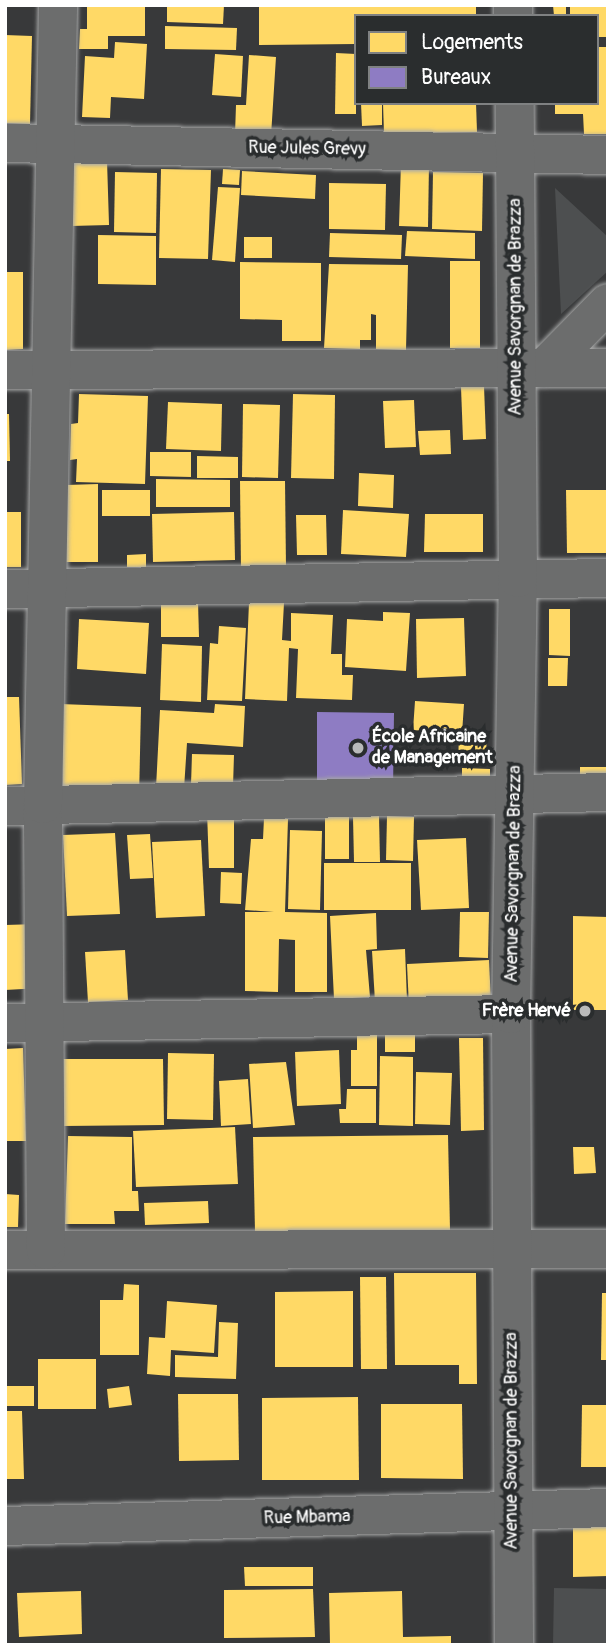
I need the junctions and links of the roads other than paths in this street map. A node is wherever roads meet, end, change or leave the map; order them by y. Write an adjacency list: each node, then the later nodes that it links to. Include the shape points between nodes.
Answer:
1 (58, 5): 4 (street)
2 (515, 105): 5 (street, Avenue Savorgnan de Brazza)
3 (5, 143): 4 (street, Rue Jules Grevy)
4 (55, 144): 5 (street, Rue Jules Grevy); 11 (street)
5 (516, 153): 6 (street, Rue Jules Grevy); 8 (street, Avenue Savorgnan de Brazza)
6 (599, 164)
7 (608, 303): 8 (street)
8 (530, 368): 9 (street); 11 (street); 12 (street, Avenue Savorgnan de Brazza)
9 (608, 368)
10 (5, 370): 11 (street)
11 (53, 371): 14 (street)
12 (518, 578): 13 (street); 14 (street); 16 (street, Avenue Savorgnan de Brazza)
13 (608, 578)
14 (49, 588): 15 (street); 18 (street)
15 (5, 589)
16 (515, 792): 17 (street); 18 (street); 20 (street, Avenue Savorgnan de Brazza)
17 (608, 792)
18 (43, 804): 19 (street); 21 (street)
19 (5, 806)
20 (511, 1013): 21 (street); 26 (street, Avenue Savorgnan de Brazza)
21 (44, 1022): 22 (street); 25 (street)
22 (5, 1023)
23 (608, 1249): 26 (street)
24 (5, 1250): 25 (street)
25 (46, 1250): 26 (street)
26 (512, 1251): 28 (street, Avenue Savorgnan de Brazza)
27 (608, 1508): 28 (street, Rue Mbama)
28 (512, 1513): 29 (street, Rue Mbama); 30 (street, Avenue Savorgnan de Brazza)
29 (5, 1526)
30 (514, 1645)

